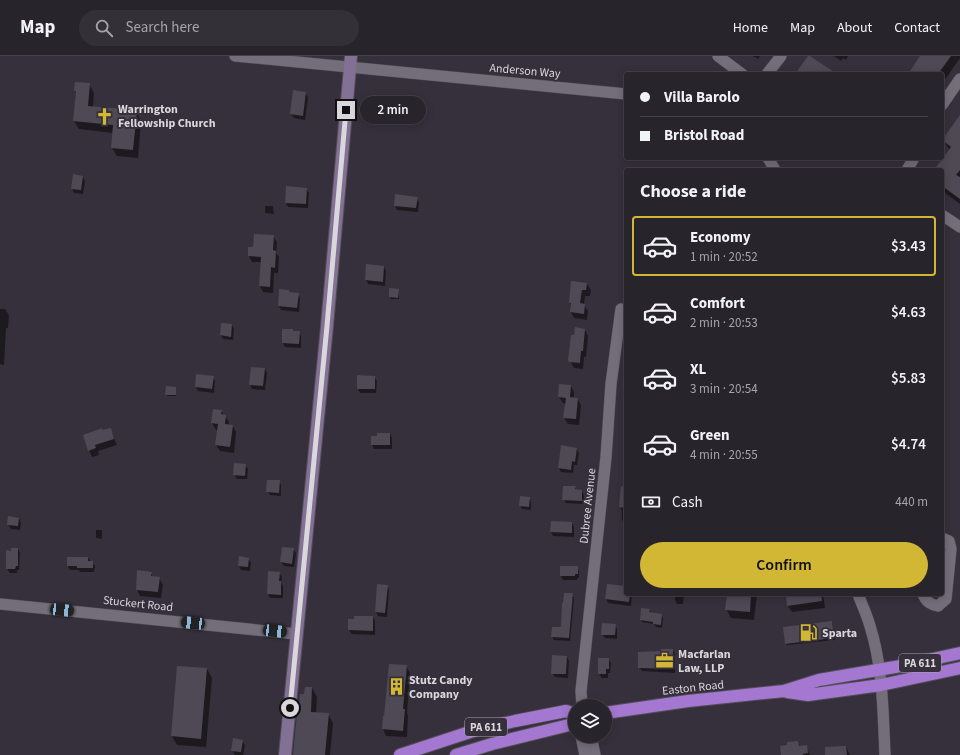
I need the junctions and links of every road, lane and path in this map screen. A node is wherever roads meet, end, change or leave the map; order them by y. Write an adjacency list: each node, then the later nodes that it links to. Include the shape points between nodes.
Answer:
1 (234, 56): 4 (street, Anderson Way)
2 (718, 56): 5 (street)
3 (781, 56): 6 (street)
4 (350, 62): 8 (street, Anderson Way); 17 (main road)
5 (739, 72)
6 (769, 72)
7 (960, 79): 9 (street)
8 (624, 94)
9 (944, 102)
10 (944, 216): 11 (street)
11 (960, 227)
12 (621, 309): 23 (street, Dubree Avenue, via 611,384)
13 (944, 539): 15 (street, via 949,541 951,549 946,599 938,606 930,604)
14 (859, 596): 20 (street, via 870,626)
15 (924, 596)
16 (0, 604): 17 (street, Stuckert Road)
17 (296, 634): 29 (main road)
18 (960, 653): 20 (highway, Easton Road / PA 611)
19 (960, 668): 21 (highway, Easton Road / PA 611)
20 (879, 670): 21 (street); 22 (highway, Easton Road / PA 611, via 819,680)
21 (881, 685): 22 (highway, Easton Road / PA 611, via 808,695); 34 (street)
22 (784, 691): 25 (highway, Easton Road / PA 611)
23 (582, 699)
24 (568, 712): 30 (highway, PA 611, via 514,720 479,729)
25 (612, 712)
26 (568, 725): 31 (highway, PA 611)
27 (583, 743): 32 (street)
28 (592, 743): 33 (street)
29 (286, 755)
30 (400, 755)
31 (456, 755)
32 (585, 755)
33 (595, 755)
34 (885, 755)

